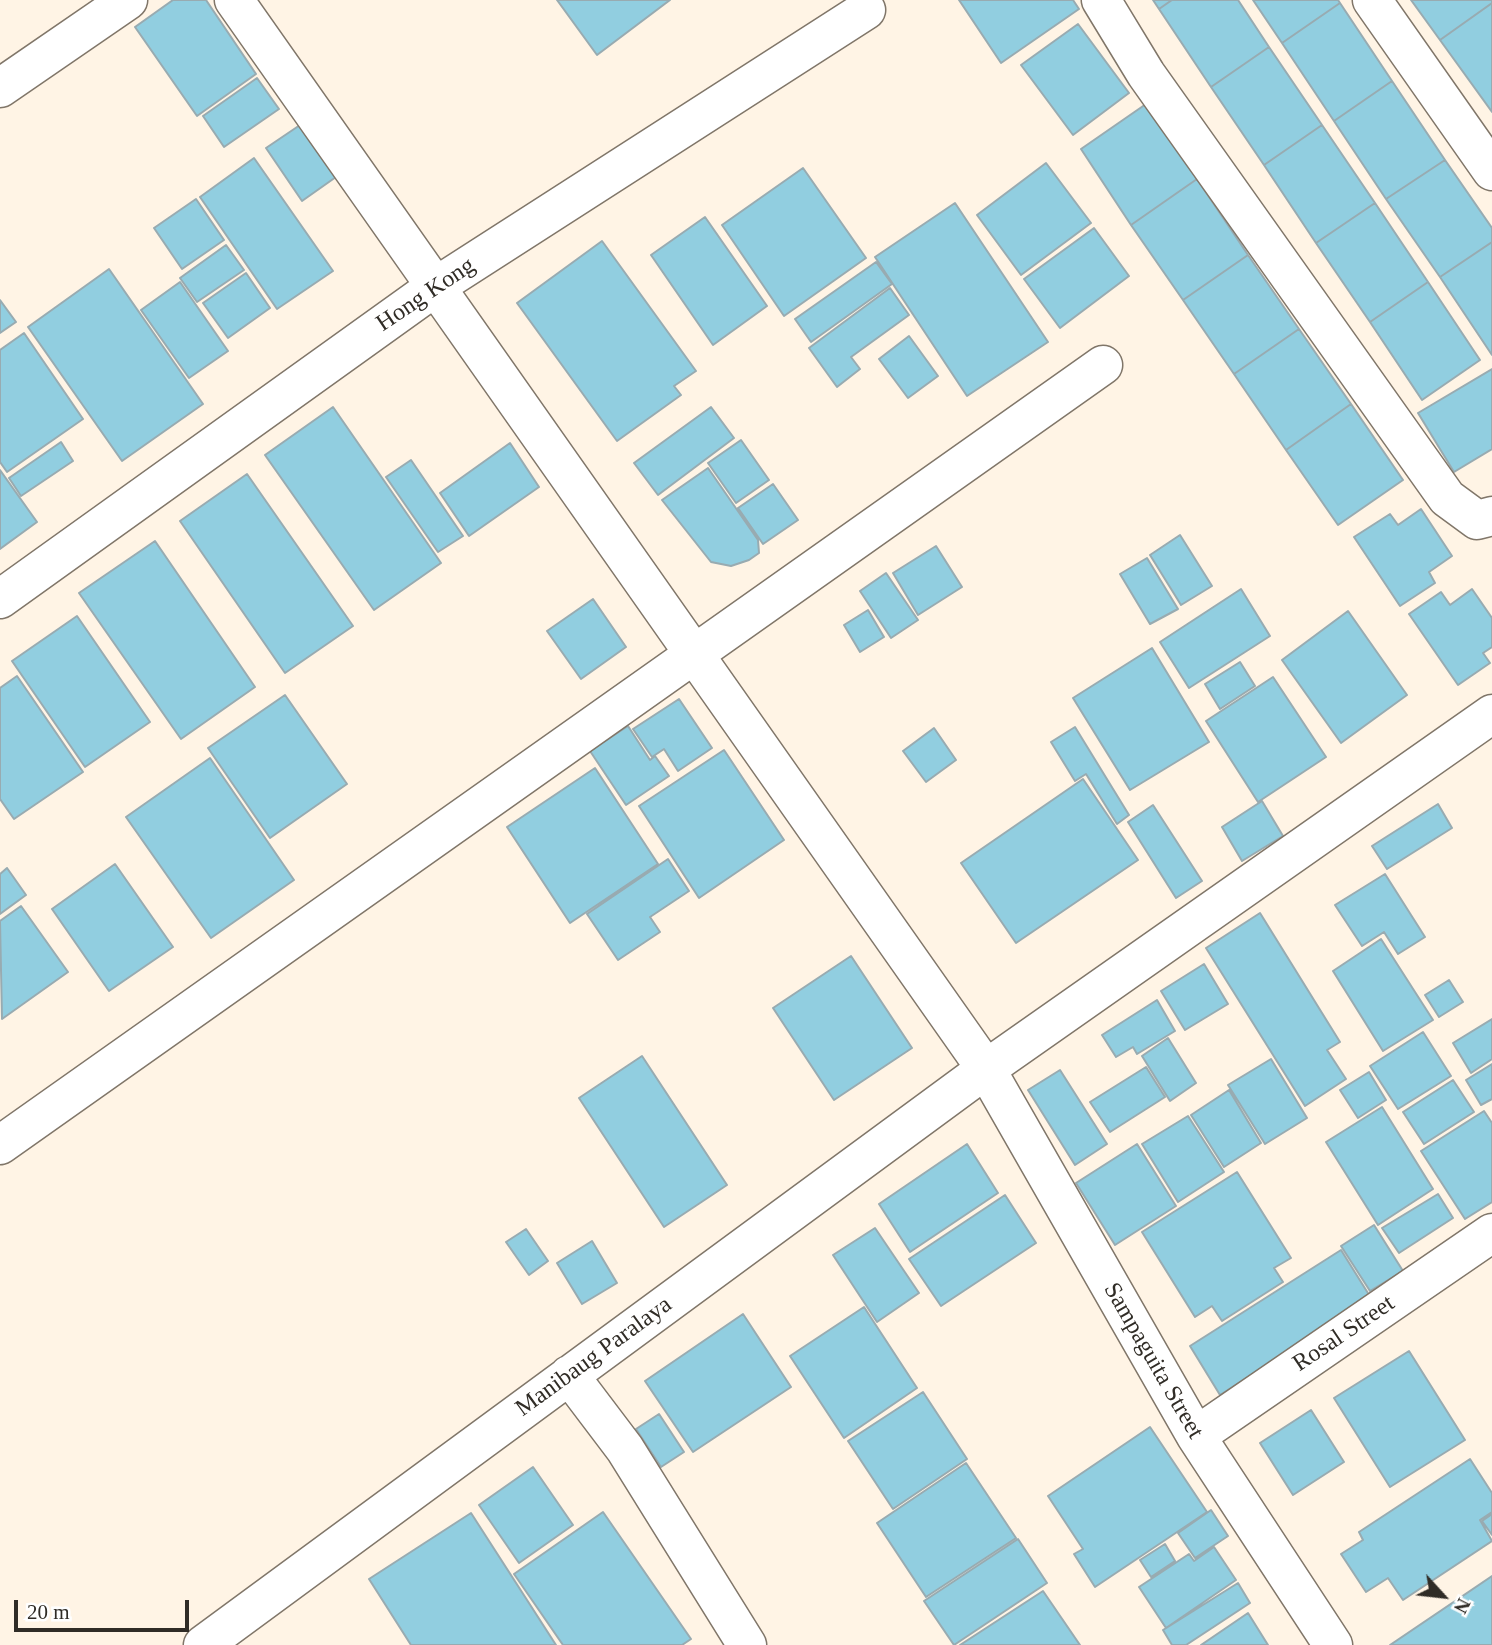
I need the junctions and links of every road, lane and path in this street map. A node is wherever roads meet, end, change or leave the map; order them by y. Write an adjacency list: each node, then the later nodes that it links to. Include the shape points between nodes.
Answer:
1 (128, 0): 6 (street)
2 (234, 0): 8 (street, Sampaguita Street)
3 (1101, 0): 10 (street, via 1146,74 1447,498 1477,520)
4 (1372, 0): 7 (street)
5 (866, 10): 8 (street, Hong Kong)
6 (0, 89)
7 (1492, 171)
8 (435, 286): 11 (street, Hong Kong); 12 (street, Sampaguita Street)
9 (1103, 365): 12 (street)
10 (1492, 516)
11 (0, 599)
12 (693, 653): 14 (street, Sampaguita Street); 15 (street)
13 (1492, 714): 14 (street, Manibaug Paralaya)
14 (986, 1069): 17 (street, Manibaug Paralaya); 18 (street, Sampaguita Street)
15 (0, 1145)
16 (1492, 1233): 18 (street, Rosal Street)
17 (569, 1375): 19 (street, Manibaug Paralaya); 20 (street, via 625,1449)
18 (1196, 1436): 21 (street, Sampaguita Street)
19 (203, 1645)
20 (747, 1645)
21 (1333, 1645)

